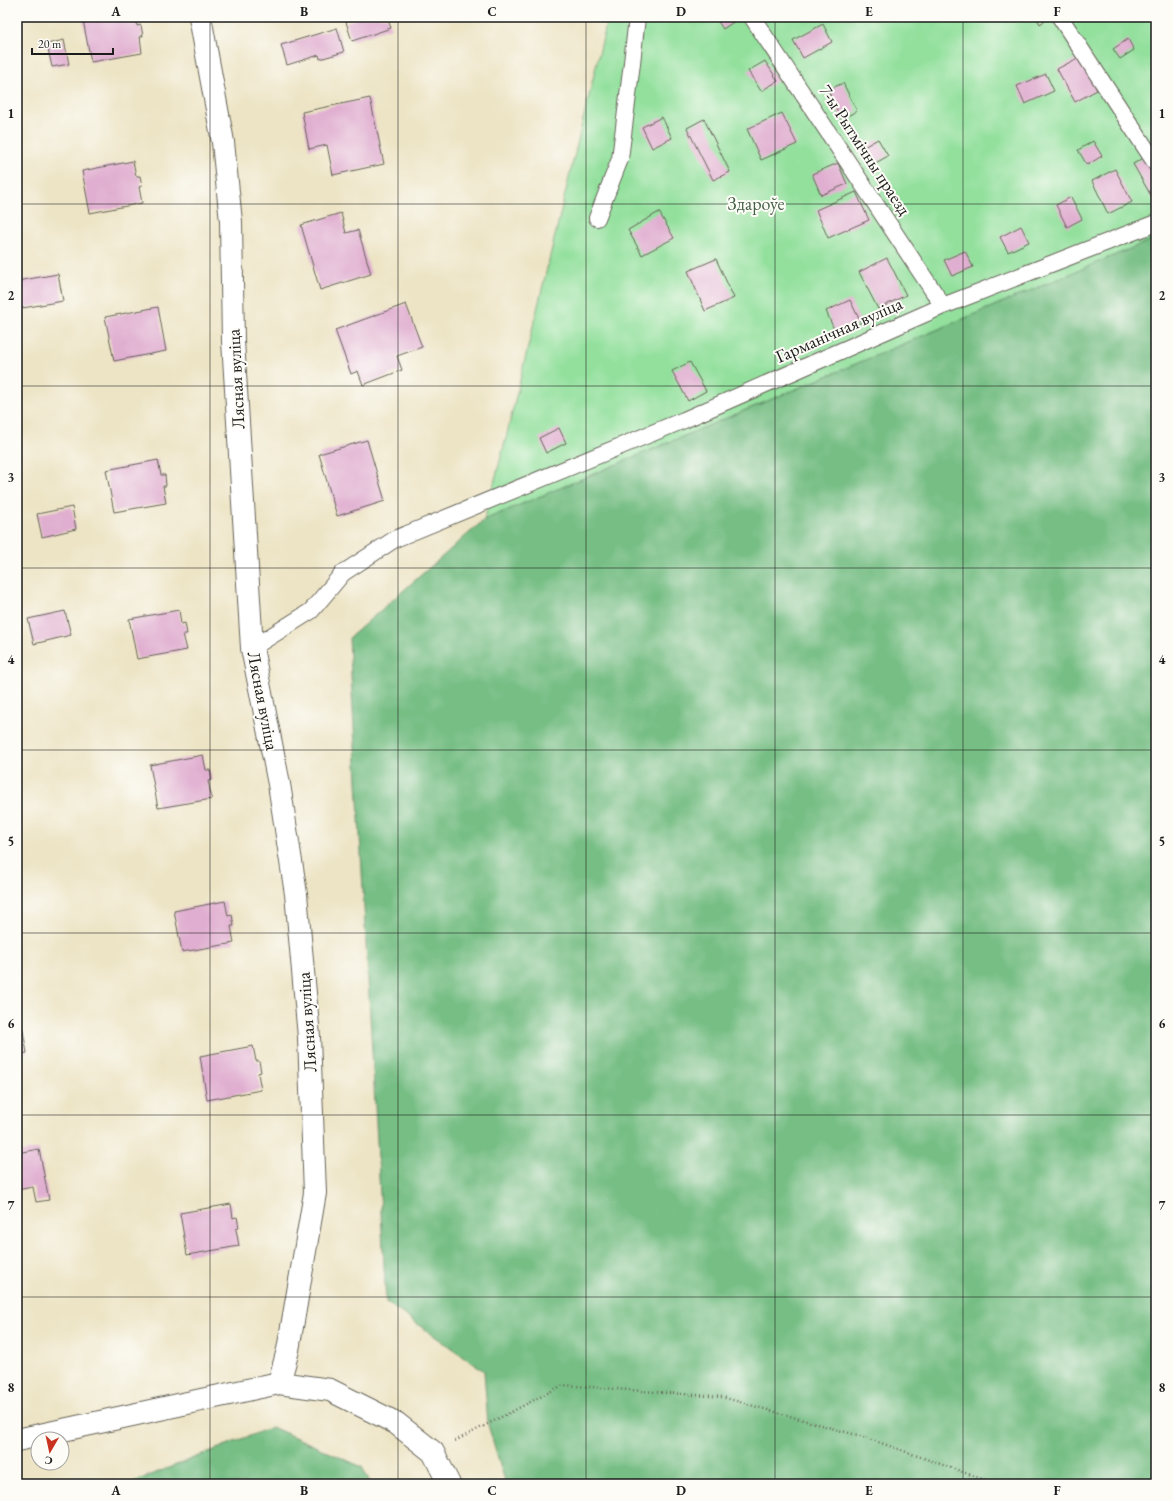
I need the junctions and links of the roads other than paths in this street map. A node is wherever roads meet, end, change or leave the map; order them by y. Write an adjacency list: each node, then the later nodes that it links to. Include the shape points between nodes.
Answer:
1 (200, 17): 9 (street, Лясная вуліца, via 224,142 231,222 233,341)
2 (637, 17): 6 (lane, via 620,160)
3 (752, 17): 8 (lane, 7-ы Рытмічны праезд)
4 (1060, 17): 5 (lane)
5 (1156, 164)
6 (597, 218)
7 (1156, 223): 8 (lane, Гарманічная вуліца)
8 (943, 306): 9 (lane, Гарманічная вуліца, via 684,420 395,539 343,573 311,611)
9 (252, 648): 10 (street, Лясная вуліца, via 280,784 296,894 309,1038 315,1193 288,1350)
10 (279, 1383): 11 (street); 12 (street, via 330,1390 396,1423 433,1452)
11 (17, 1440)
12 (449, 1484)

